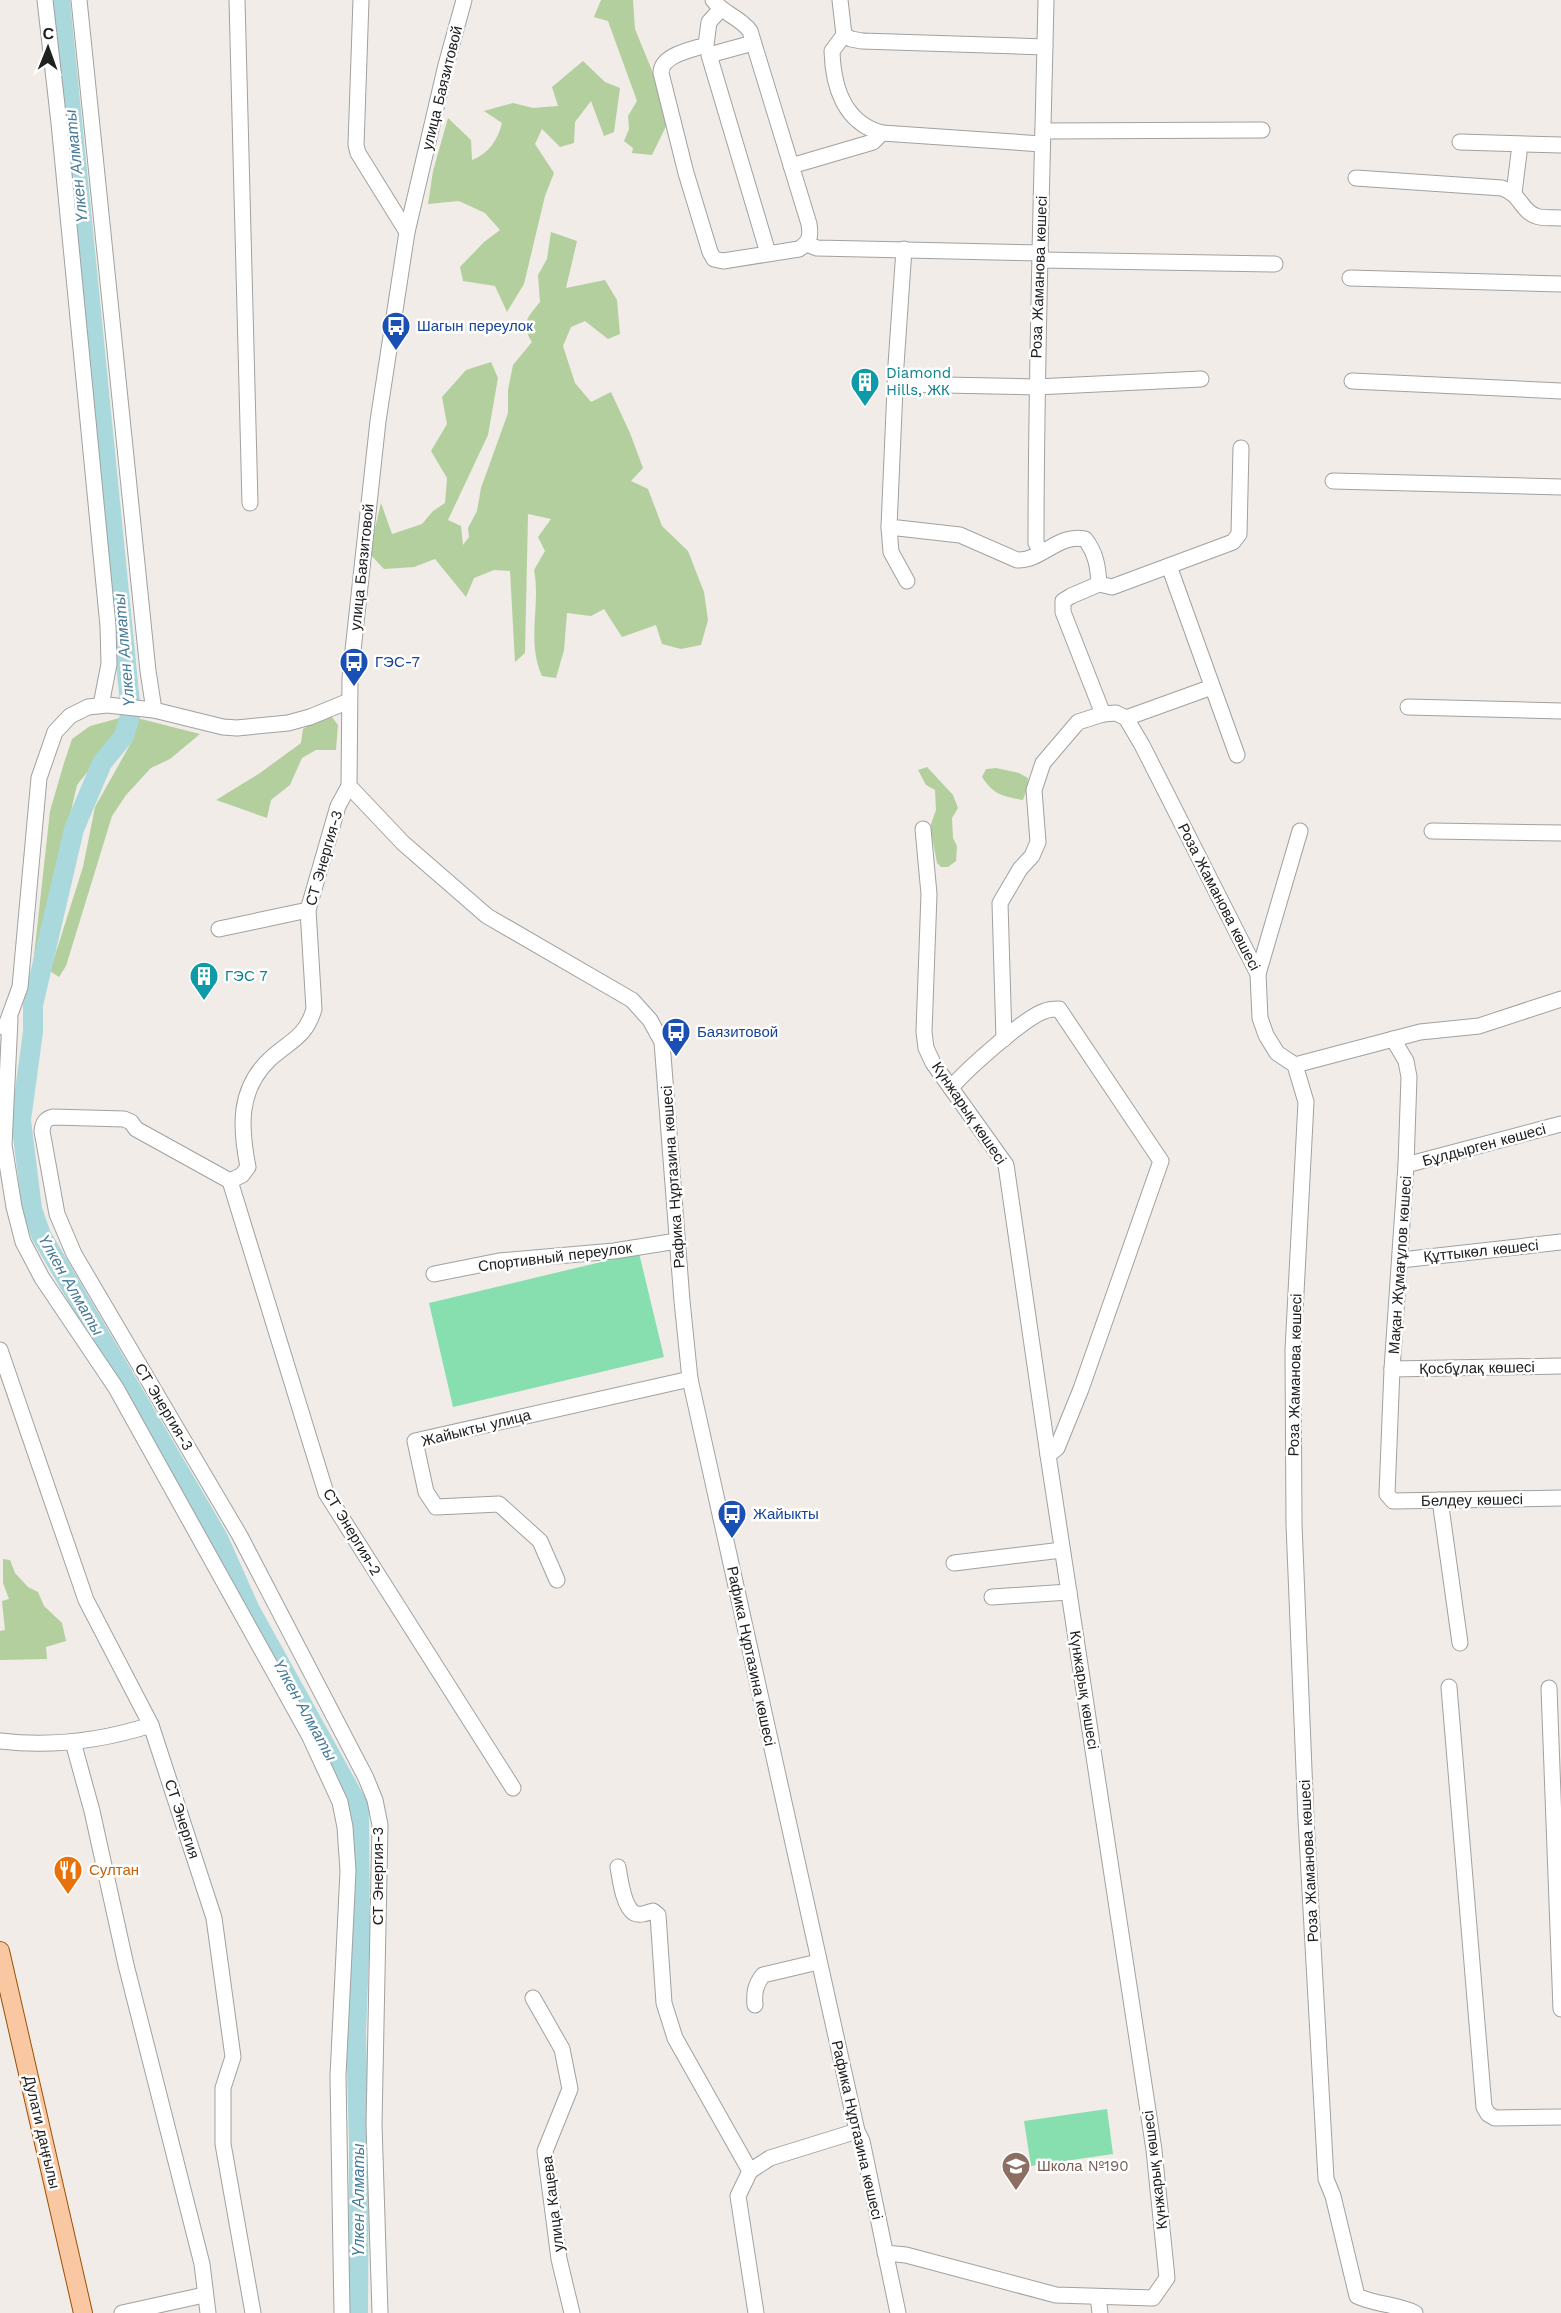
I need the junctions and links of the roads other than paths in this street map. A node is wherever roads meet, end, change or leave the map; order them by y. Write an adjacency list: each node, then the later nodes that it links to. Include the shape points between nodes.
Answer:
1 (45, 0): 46 (street, via 107,615 109,664)
2 (79, 0): 48 (street, via 148,671)
3 (237, 0): 38 (street)
4 (362, 0): 22 (street, via 356,145)
5 (464, 0): 22 (street, улица Баязитовой)
6 (840, 0): 9 (street)
7 (1046, 0): 11 (street, Роза Жаманова көшесі)
8 (716, 5): 10 (street, via 744,22); 25 (street, via 706,45 666,60 661,73 686,172 714,259)
9 (844, 35): 11 (street, via 862,41); 13 (street, via 832,51 837,91 851,115)
10 (753, 43): 18 (street); 25 (street, via 709,55)
11 (1045, 47): 14 (street, Роза Жаманова көшесі)
12 (1262, 130): 14 (street)
13 (882, 133): 14 (street); 18 (street, via 873,142)
14 (1043, 138): 26 (street, Роза Жаманова көшесі)
15 (1460, 142): 16 (street)
16 (1561, 145)
17 (1519, 153): 20 (street)
18 (791, 166): 23 (street, via 809,224 811,235)
19 (1356, 178): 20 (street, via 1502,188)
20 (1514, 193): 21 (street, via 1524,208 1537,216)
21 (1561, 218)
22 (407, 232): 45 (street, улица Баязитовой, via 378,422)
23 (807, 244): 24 (street, via 817,248); 25 (street)
24 (904, 249): 26 (street); 32 (street)
25 (768, 254)
26 (1041, 257): 27 (street); 33 (street, Роза Жаманова көшесі)
27 (1275, 264)
28 (1350, 278): 29 (street)
29 (1561, 284)
30 (1202, 379): 33 (street)
31 (1352, 381): 34 (street)
32 (896, 384): 33 (street); 39 (street)
33 (1036, 387): 40 (street, Роза Жаманова көшесі, via 1036,543)
34 (1561, 391)
35 (1241, 448): 41 (street, via 1239,534 1233,542)
36 (1333, 481): 37 (street)
37 (1561, 487)
38 (250, 503)
39 (889, 527): 40 (street, via 960,535 1017,560); 42 (street, via 891,552)
40 (1041, 552): 43 (street, via 1064,539 1085,538 1097,563)
41 (1168, 566): 43 (street, via 1112,587); 44 (street)
42 (907, 581)
43 (1099, 584): 50 (street, via 1063,602 1063,612)
44 (1212, 687): 51 (street); 52 (street)
45 (349, 701): 48 (street, via 299,720 237,728); 53 (street, улица Баязитовой)
46 (101, 705): 48 (street); 62 (street, via 70,716 55,732 39,778 34,895 20,987)
47 (1408, 707): 49 (street)
48 (148, 709)
49 (1561, 711)
50 (1103, 714): 51 (street, via 1116,713); 64 (street, via 1078,722 1043,763 1034,790 1038,842 1000,903)
51 (1126, 718): 60 (street, Роза Жаманова көшесі)
52 (1237, 755)
53 (349, 786): 58 (street, СТ Энергия-3, via 338,806); 71 (street, Рафика Нұртазина көшесі, via 404,843 487,916 632,1000 650,1020 662,1042)
54 (923, 829): 67 (street, Күнжарық көшесі, via 929,894 924,1032 926,1048)
55 (1300, 831): 60 (street)
56 (1432, 831): 57 (street)
57 (1561, 833)
58 (308, 910): 59 (street); 70 (street, СТ Энергия-3, via 314,1009 310,1023 302,1035 269,1060 253,1081 244,1100 242,1117 248,1167)
59 (219, 929)
60 (1258, 974): 66 (street, Роза Жаманова көшесі, via 1260,1018 1266,1035 1277,1053)
61 (1561, 999): 65 (street, via 1479,1026)
62 (10, 1019): 63 (street); 111 (street, via 4,1145 24,1242 42,1278 116,1388 309,1735 340,1802 348,1871 338,2076)
63 (0, 1039)
64 (1004, 1039): 67 (street); 79 (street, via 1043,1011 1059,1009 1161,1161 1081,1389 1058,1448)
65 (1393, 1039): 66 (street); 69 (street, Мақан Жұмағұлов көшесі, via 1406,1061 1409,1077)
66 (1295, 1065): 117 (street, Роза Жаманова көшесі, via 1306,1102 1293,1350 1294,1524 1326,2179 1334,2196 1357,2296)
67 (951, 1088): 79 (street, Күнжарық көшесі, via 1006,1165)
68 (1561, 1124): 69 (street, Бұлдырген көшесі)
69 (1406, 1165): 73 (street, Мақан Жұмағұлов көшесі)
70 (230, 1181): 94 (street, СТ Энергия-2, via 326,1493); 112 (street, СТ Энергия-3, via 124,1119 53,1117 43,1123 57,1214 74,1254 240,1536 375,1800 380,1825 374,2124)
71 (677, 1241): 74 (street, Спортивный переулок, via 500,1262); 78 (street, Рафика Нұртазина көшесі)
72 (1561, 1242): 73 (street, Құттыкөл көшесі)
73 (1401, 1260): 77 (street, Мақан Жұмағұлов көшесі)
74 (434, 1274)
75 (0, 1350): 91 (street, СТ Энергия, via 86,1600)
76 (1561, 1366): 77 (street, Қосбұлақ көшесі)
77 (1392, 1369): 80 (street, Мақан Жұмағұлов көшесі)
78 (690, 1379): 85 (street, Жайыкты улица, via 415,1441 426,1492 436,1506 499,1504 540,1541); 97 (street, Рафика Нұртазина көшесі)
79 (1047, 1455): 83 (street, Күнжарық көшесі)
80 (1387, 1494): 82 (street, Белдеу көшесі, via 1393,1502)
81 (1561, 1498): 82 (street, Белдеу көшесі)
82 (1440, 1500): 88 (street)
83 (1062, 1550): 84 (street); 86 (street, Күнжарық көшесі)
84 (954, 1563)
85 (557, 1580)
86 (1068, 1592): 87 (street); 106 (street, Күнжарық көшесі, via 1154,2150 1167,2278 1154,2298)
87 (992, 1597)
88 (1460, 1643)
89 (1449, 1687): 101 (street, via 1484,2107 1495,2118)
90 (1549, 1688): 100 (street)
91 (151, 1725): 93 (street); 110 (street, СТ Энергия, via 214,1918 233,2056 224,2088 223,2144)
92 (0, 1741): 93 (street, via 30,1745)
93 (73, 1742): 105 (street, via 202,2264)
94 (513, 1788)
95 (618, 1867): 103 (street, via 621,1890 634,1913 653,1911 658,1915 664,2003 675,2038)
96 (0, 1951): 107 (main road, Дулати даңғылы)
97 (818, 1962): 99 (street, via 763,1975 757,1982); 102 (street, Рафика Нұртазина көшесі)
98 (533, 1998): 113 (street, улица Кацева, via 562,2049 570,2089 545,2151 559,2259)
99 (755, 2005)
100 (1561, 2009)
101 (1561, 2117)
102 (857, 2132): 103 (street, via 770,2158); 104 (street, Рафика Нұртазина көшесі)
103 (750, 2171): 114 (street, via 738,2196)
104 (885, 2253): 106 (street, Күнжарық көшесі, via 906,2255 1056,2295); 115 (street, Рафика Нұртазина көшесі)
105 (204, 2295): 108 (street); 109 (street)
106 (1098, 2296): 116 (street)
107 (83, 2313)
108 (122, 2313)
109 (208, 2313)
110 (253, 2313)
111 (342, 2313)
112 (380, 2313)
113 (572, 2313)
114 (756, 2313)
115 (898, 2313)
116 (1100, 2313)
117 (1415, 2313)

